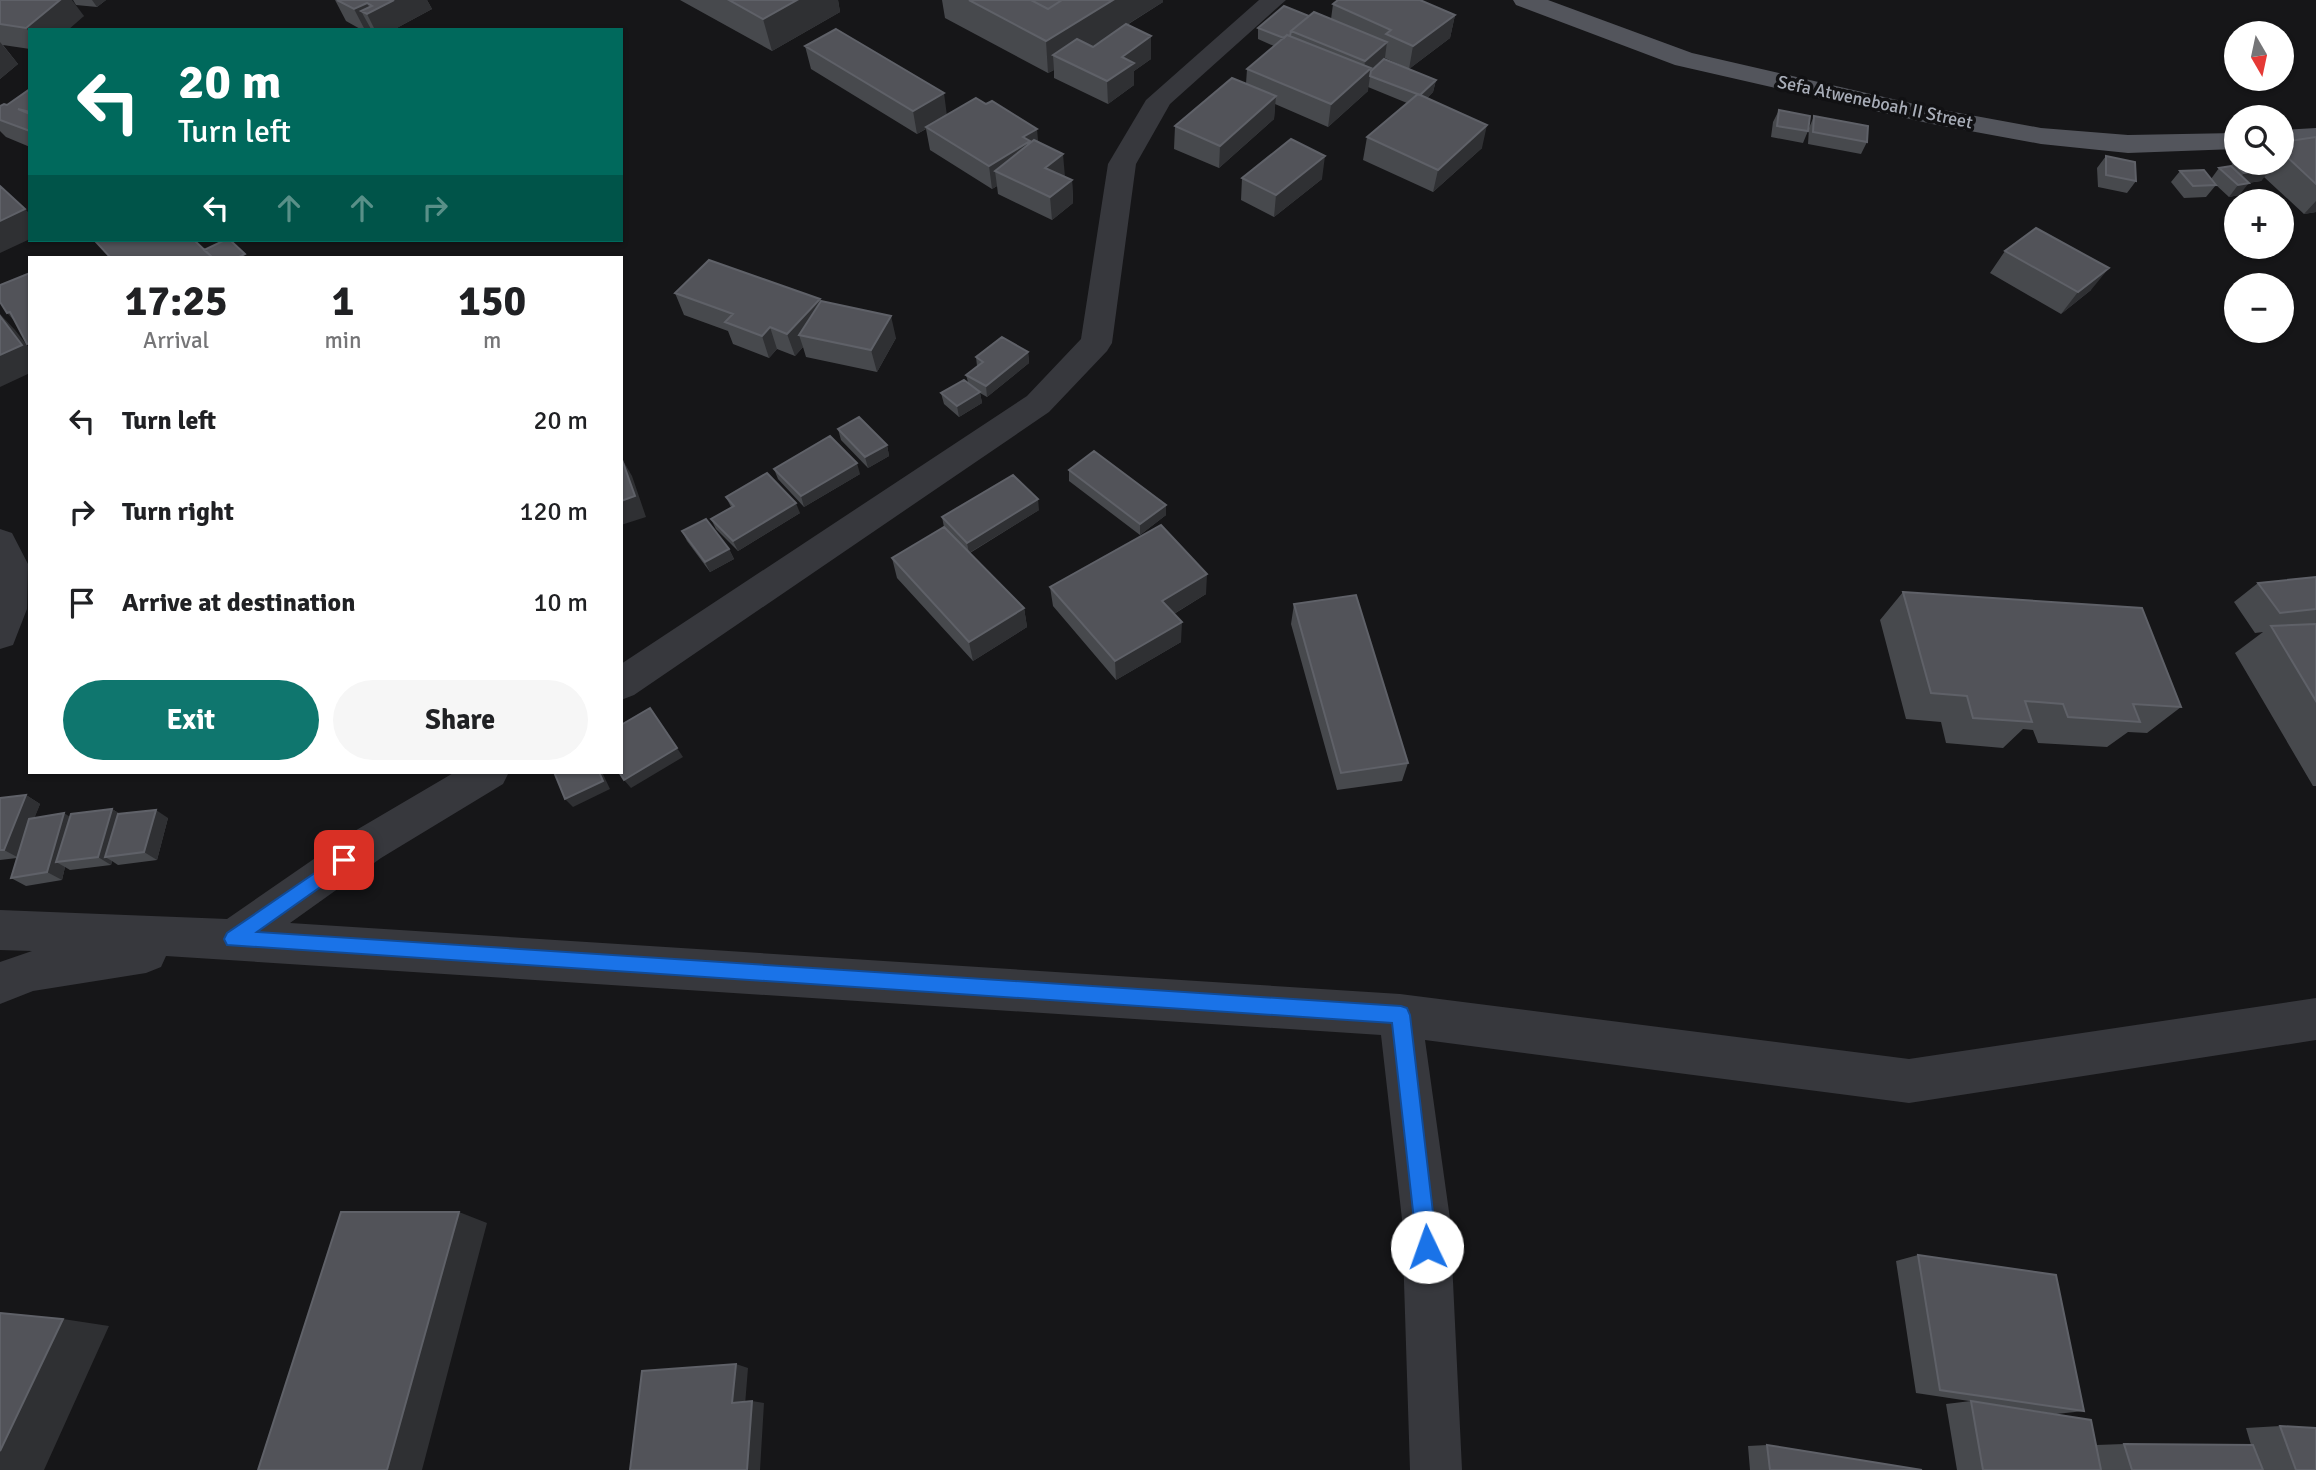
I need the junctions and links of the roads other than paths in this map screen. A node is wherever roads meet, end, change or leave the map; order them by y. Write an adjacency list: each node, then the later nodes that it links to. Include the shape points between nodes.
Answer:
1 (1275, 0): 8 (street, via 1159,100 1122,164 1096,343 1038,404)
2 (1525, 0): 5 (main road, Sefa Atweneboah II Street, via 1684,59 1932,117 2041,136 2128,144)
3 (2316, 136): 4 (main road)
4 (2294, 137)
5 (2224, 142)
6 (0, 543): 7 (street, via 10,564 9,608)
7 (0, 634)
8 (623, 683)
9 (486, 774): 11 (street, via 367,845)
10 (0, 930): 11 (street)
11 (233, 939): 12 (street, via 33,971); 13 (street)
12 (0, 983)
13 (1401, 1015): 14 (street, via 1909,1081); 15 (street, via 1426,1219)
14 (2316, 1019)
15 (1436, 1470)

